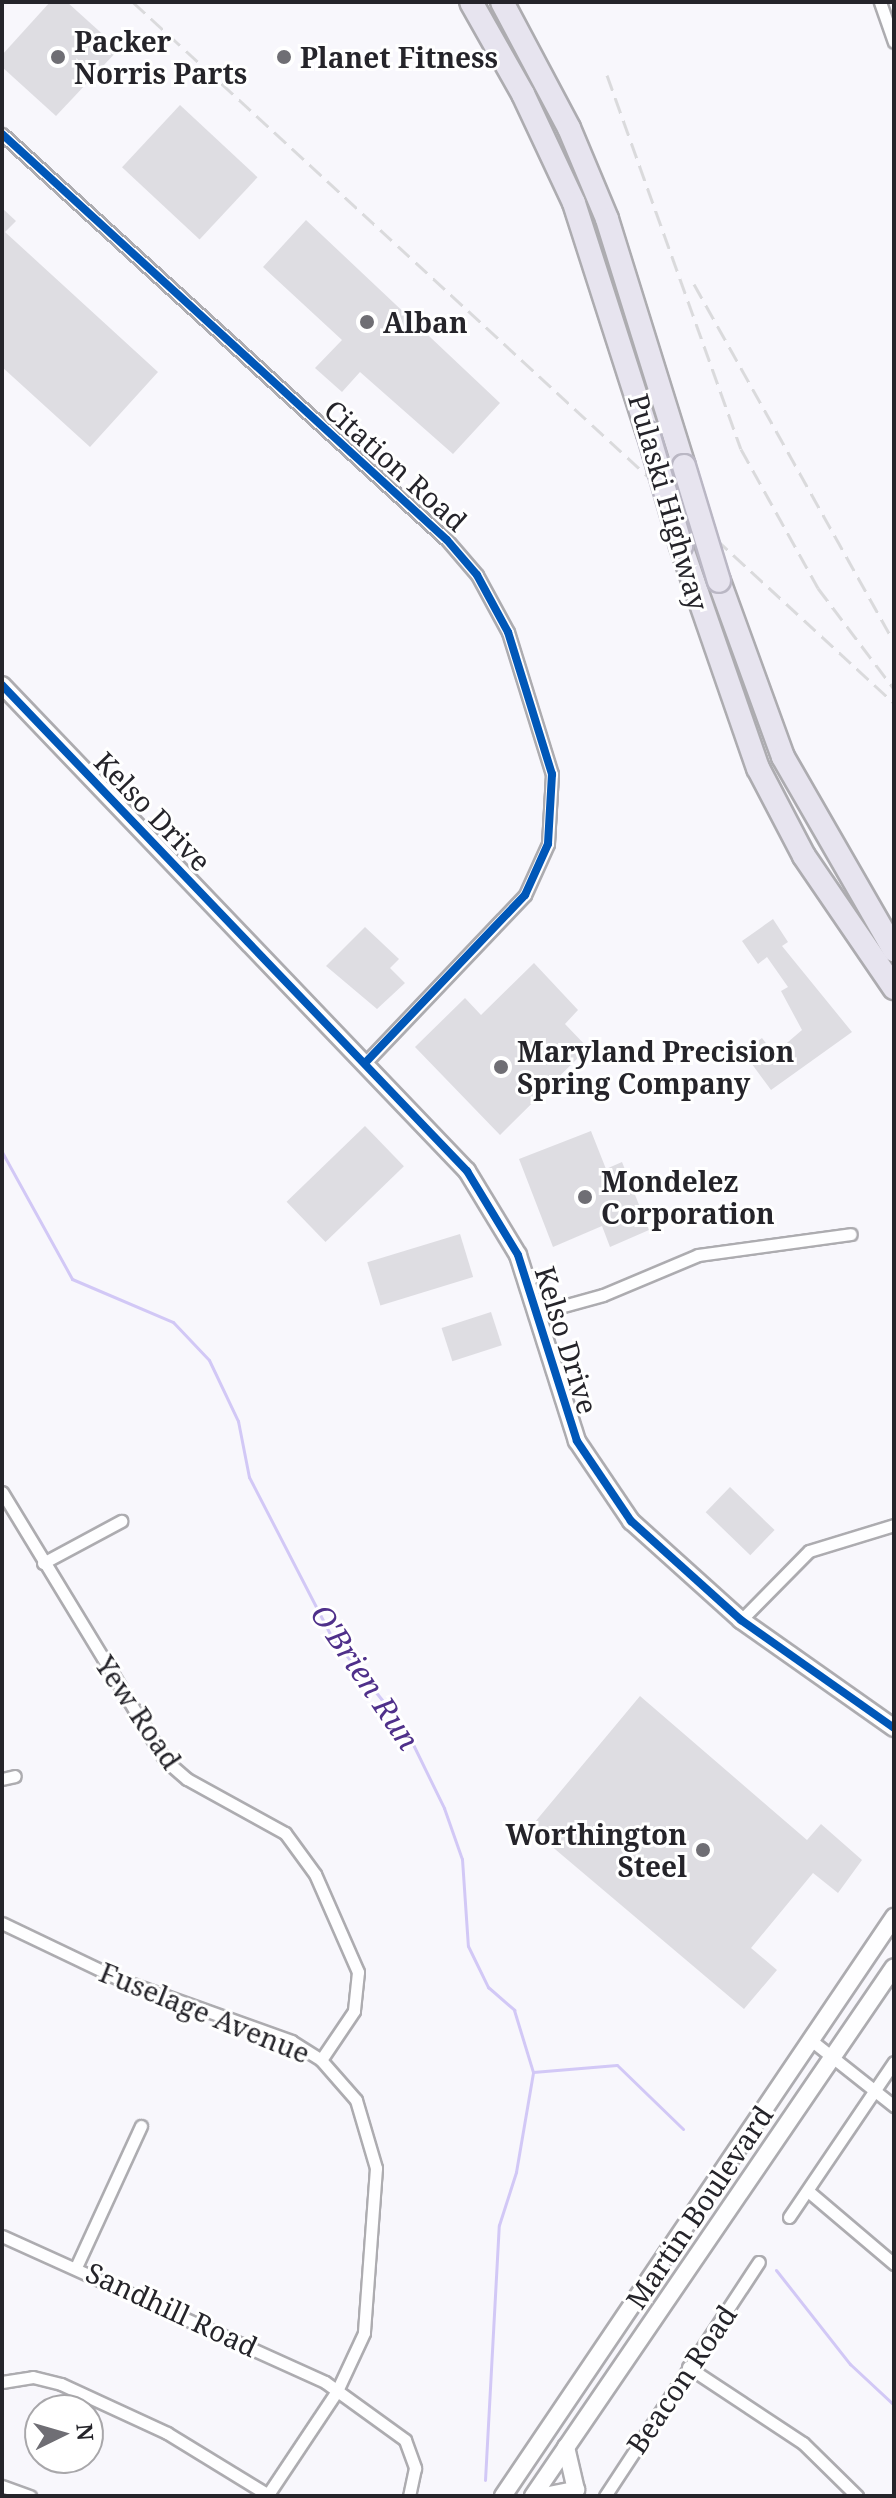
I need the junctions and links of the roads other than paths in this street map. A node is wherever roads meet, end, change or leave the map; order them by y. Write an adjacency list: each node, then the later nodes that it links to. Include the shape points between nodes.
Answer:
1 (471, 2): 8 (highway, Pulaski Highway, bridge, via 523,94 574,203 681,546 758,768 804,856)
2 (502, 2): 7 (highway, Pulaski Highway, bridge, via 564,117 603,208 719,581 783,757)
3 (880, 2): 4 (street)
4 (894, 42)
5 (2, 134): 10 (street, Citation Road, via 447,540 477,575 508,632 552,774 548,844 525,895)
6 (2, 685): 10 (main road, Kelso Drive)
7 (888, 941): 8 (highway)
8 (860, 944): 9 (highway, Pulaski Highway)
9 (894, 988)
10 (365, 1063): 12 (main road, Kelso Drive, via 485,1195 518,1255)
11 (851, 1234): 12 (street, via 698,1255 603,1295)
12 (538, 1313): 17 (main road, Kelso Drive, via 559,1398 589,1463 653,1545)
13 (2, 1492): 16 (street, Yew Road)
14 (121, 1521): 16 (street)
15 (894, 1525): 17 (street, via 809,1551)
16 (43, 1563): 26 (street, Yew Road, via 175,1770 285,1833 315,1874 358,1972 354,2011)
17 (741, 1620): 18 (main road, Kelso Drive)
18 (894, 1728)
19 (15, 1776): 20 (street)
20 (2, 1779)
21 (894, 1917): 24 (main road, Martin Boulevard)
22 (2, 1923): 26 (street, Fuselage Avenue, via 121,1980 280,2037)
23 (894, 1967): 25 (main road, Martin Boulevard)
24 (812, 2041): 25 (street); 46 (main road, Martin Boulevard)
25 (834, 2057): 28 (street); 40 (main road, Martin Boulevard)
26 (321, 2060): 39 (street, Fuselage Avenue, via 356,2100 376,2168 367,2317)
27 (894, 2062): 28 (street)
28 (874, 2089): 29 (street); 31 (street)
29 (894, 2106)
30 (141, 2126): 36 (street)
31 (808, 2191): 32 (street); 35 (street)
32 (789, 2217)
33 (2, 2236): 36 (street, Sandhill Road)
34 (759, 2262): 37 (street, Beacon Road)
35 (894, 2264)
36 (77, 2265): 39 (street, Sandhill Road, via 286,2361)
37 (688, 2367): 49 (street, Beacon Road); 50 (street, via 813,2450)
38 (2, 2382): 43 (street, via 33,2377 61,2384 167,2433)
39 (337, 2391): 43 (street, Fuselage Avenue); 45 (street, Sandhill Road, via 405,2440 415,2468)
40 (566, 2447): 42 (main road, via 567,2471); 47 (main road, Martin Boulevard)
41 (2, 2486): 44 (street)
42 (581, 2493): 48 (main road)
43 (268, 2495)
44 (30, 2496)
45 (409, 2496)
46 (503, 2496)
47 (533, 2496)
48 (544, 2496)
49 (605, 2496)
50 (857, 2496)

